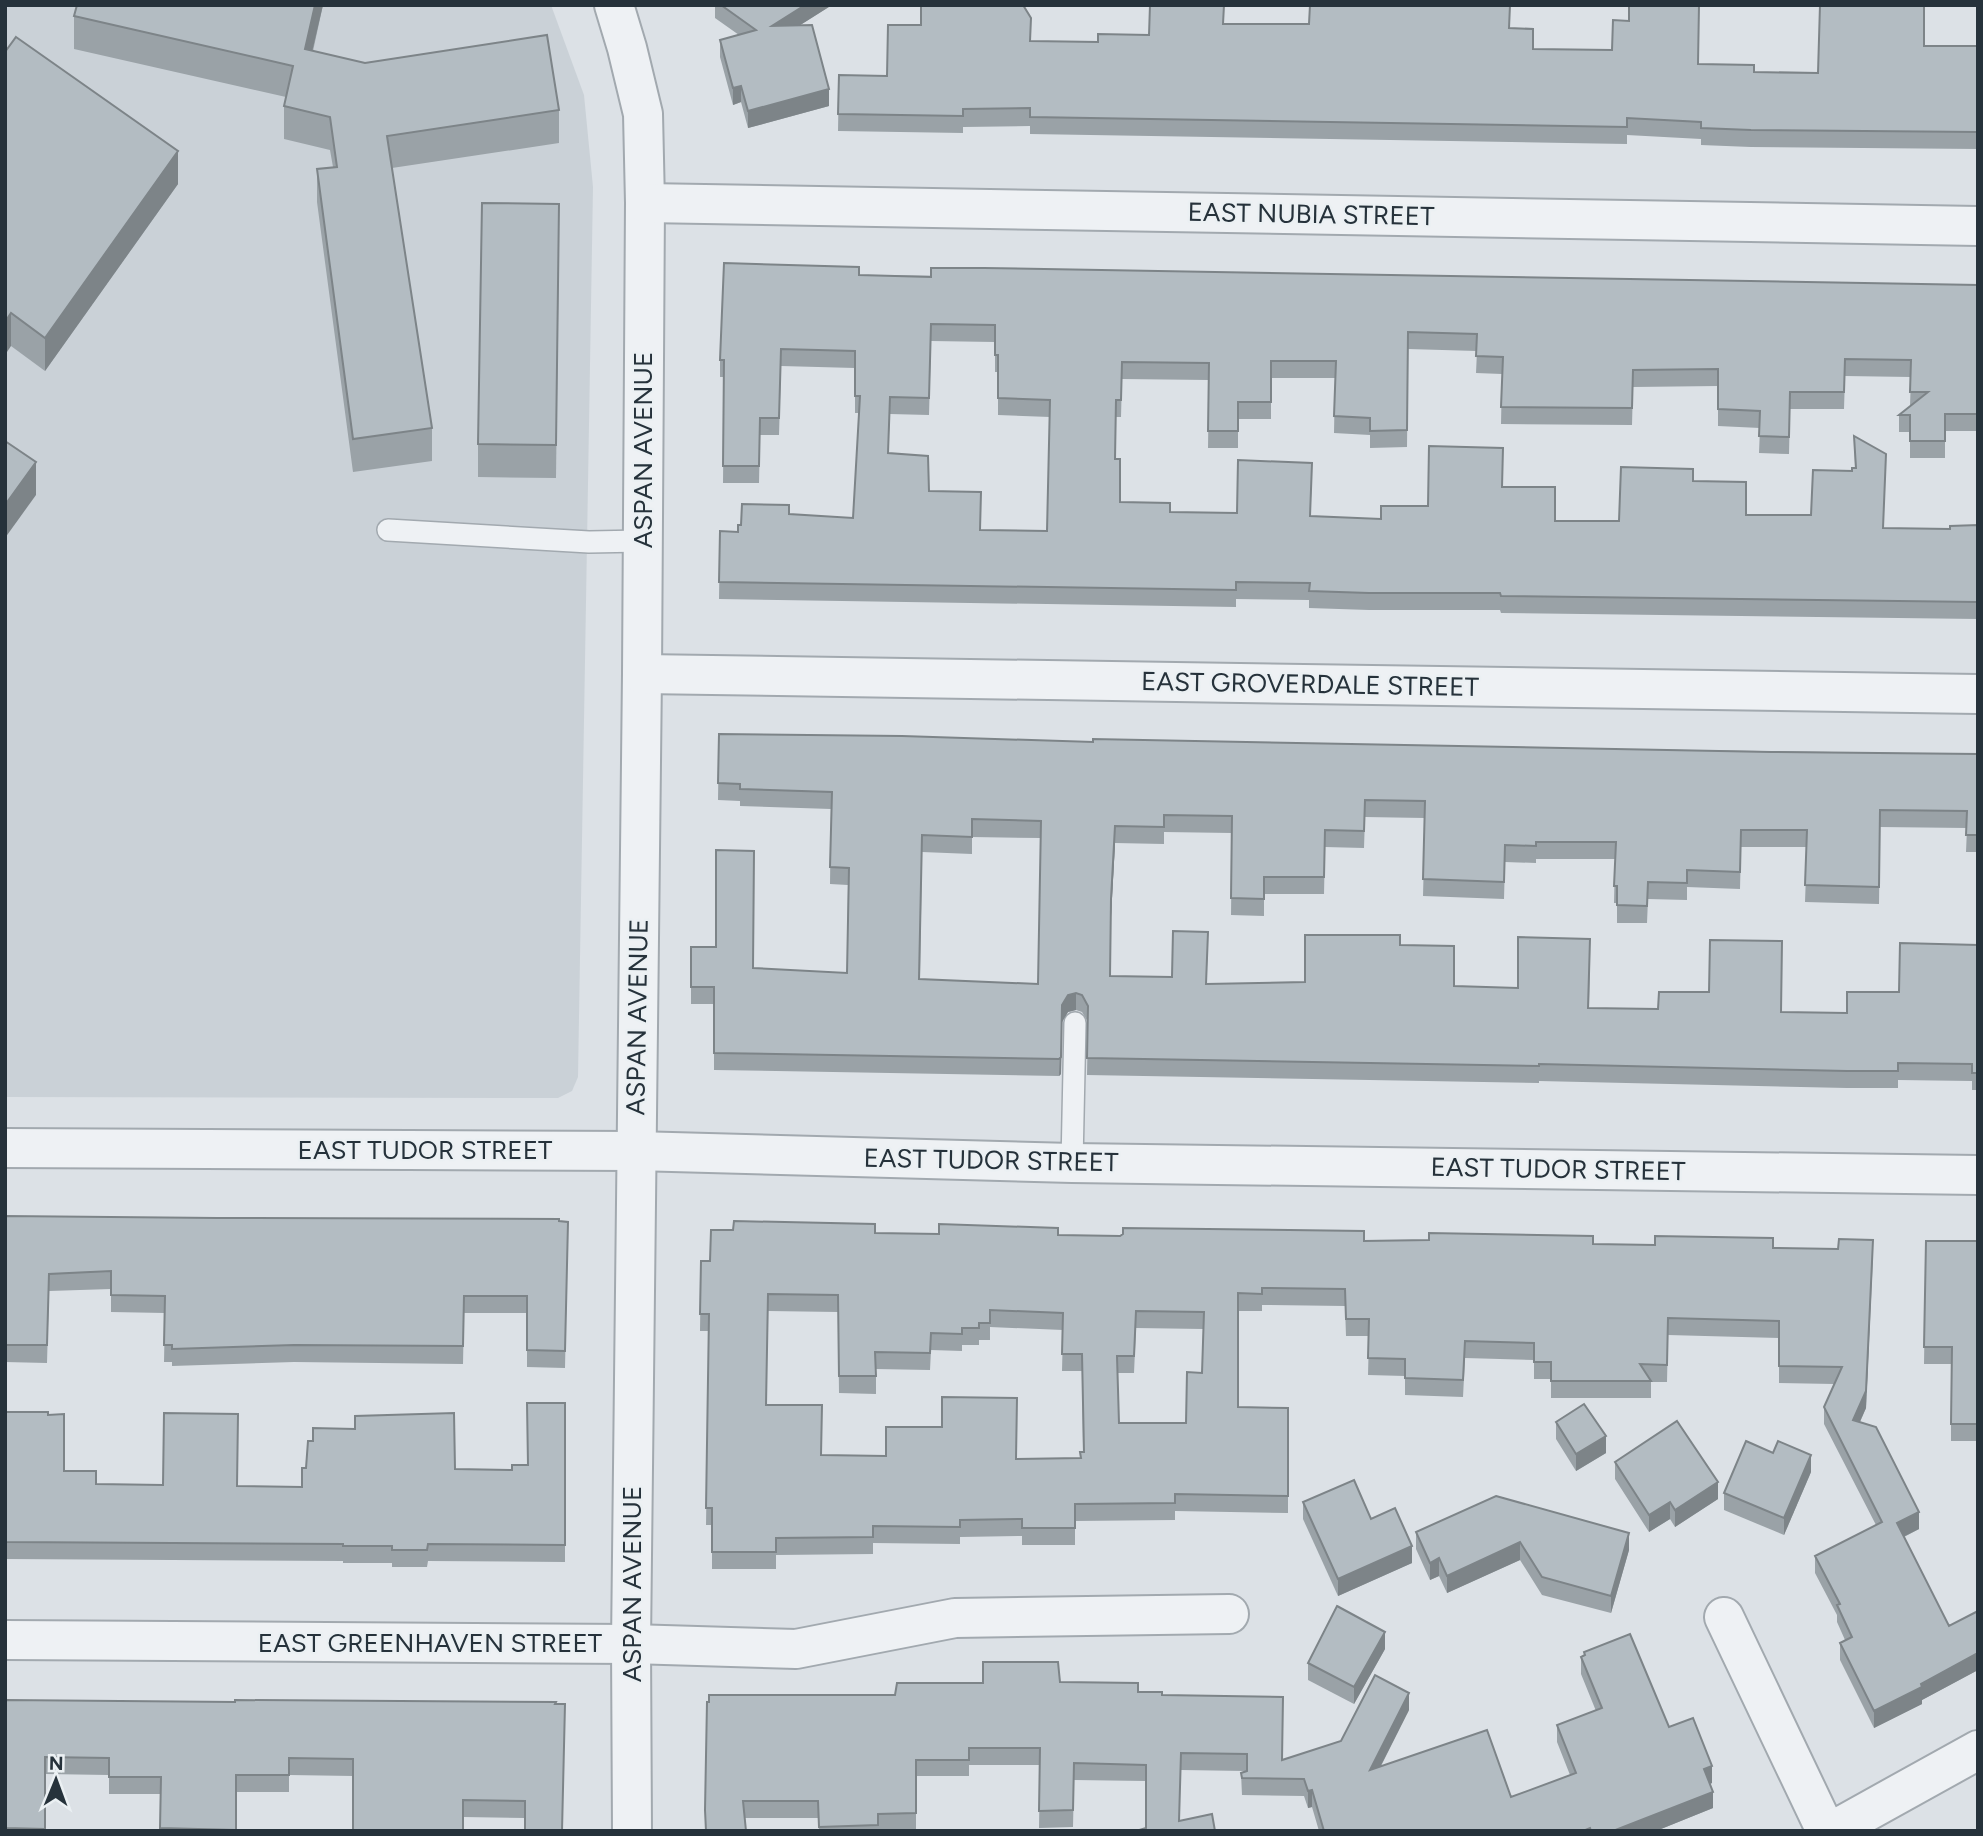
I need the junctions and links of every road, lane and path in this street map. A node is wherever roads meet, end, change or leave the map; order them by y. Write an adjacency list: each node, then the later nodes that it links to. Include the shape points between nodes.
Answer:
1 (614, 5): 2 (street, ASPAN AVENUE, via 643,114)
2 (645, 202): 3 (street, EAST NUBIA STREET); 5 (street, ASPAN AVENUE)
3 (1978, 226)
4 (388, 530): 5 (lane)
5 (642, 541): 6 (street, ASPAN AVENUE)
6 (642, 674): 7 (street, EAST GROVERDALE STREET); 10 (street, ASPAN AVENUE)
7 (1978, 694)
8 (1074, 1023): 11 (lane)
9 (5, 1148): 10 (street, EAST TUDOR STREET)
10 (635, 1151): 11 (street, EAST TUDOR STREET); 16 (street, ASPAN AVENUE)
11 (1072, 1163): 12 (street, EAST TUDOR STREET)
12 (1978, 1175)
13 (1229, 1614): 16 (street, EAST GREENHAVEN STREET, via 955,1618 796,1649)
14 (1724, 1617): 19 (street)
15 (5, 1640): 16 (street, EAST GREENHAVEN STREET)
16 (631, 1644): 18 (street, ASPAN AVENUE)
17 (1978, 1750): 20 (street)
18 (632, 1831)
19 (1826, 1831)
20 (1832, 1831)

